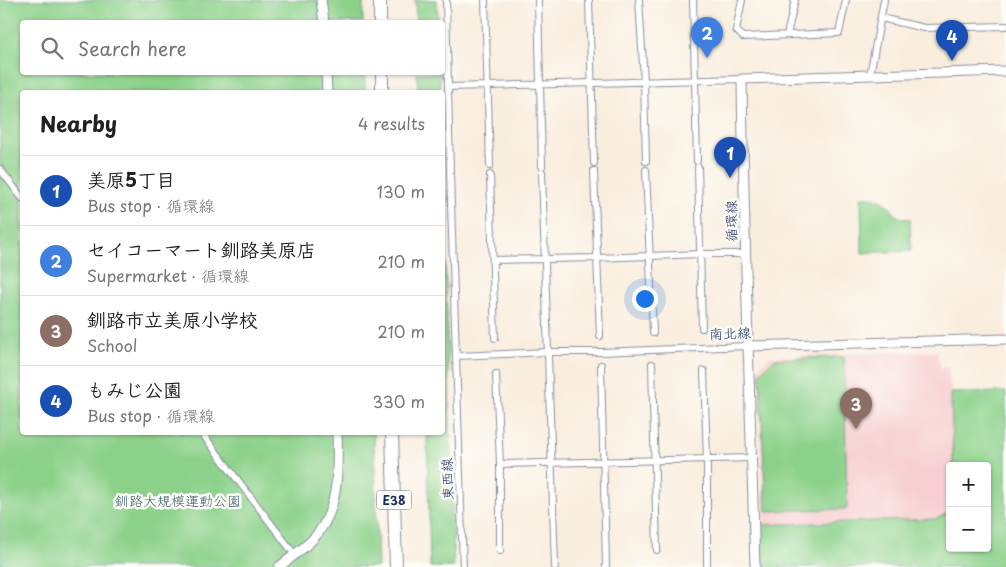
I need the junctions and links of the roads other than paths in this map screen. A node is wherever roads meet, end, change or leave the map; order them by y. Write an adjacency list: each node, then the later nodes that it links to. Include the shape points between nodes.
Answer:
1 (321, 0): 15 (street)
2 (380, 0): 16 (highway)
3 (387, 0): 17 (highway)
4 (446, 0): 31 (street, 東西線)
5 (485, 0): 30 (street)
6 (538, 0): 29 (street)
7 (589, 0): 28 (street)
8 (639, 0): 27 (street)
9 (693, 0): 26 (street)
10 (742, 0): 19 (street, via 736,30 743,37)
11 (795, 0): 19 (street)
12 (846, 0): 19 (street, via 839,33)
13 (884, 0): 14 (street)
14 (881, 18): 18 (street, via 924,28); 24 (street)
15 (324, 20)
16 (380, 20)
17 (388, 20)
18 (1006, 26)
19 (787, 35)
20 (1006, 71): 24 (street)
21 (326, 75): 32 (street)
22 (382, 75): 33 (highway)
23 (389, 75): 34 (highway)
24 (870, 75): 25 (street)
25 (742, 79): 26 (street); 44 (street, 循環線)
26 (696, 80): 27 (street); 43 (street)
27 (644, 81): 28 (street); 35 (street)
28 (592, 83): 29 (street); 36 (street)
29 (539, 84): 30 (street); 47 (street)
30 (488, 85): 31 (street); 37 (street)
31 (448, 87): 56 (street, 東西線)
32 (327, 90)
33 (382, 90)
34 (389, 90)
35 (646, 161)
36 (594, 163)
37 (490, 166)
38 (0, 169): 42 (street)
39 (646, 170): 45 (street)
40 (594, 171): 46 (street)
41 (490, 175): 48 (street)
42 (20, 195)
43 (700, 254): 44 (street); 45 (street); 49 (street)
44 (745, 254): 54 (street, 循環線)
45 (649, 255): 46 (street); 50 (street)
46 (597, 258): 47 (street); 51 (street)
47 (546, 259): 48 (street); 55 (street)
48 (493, 260): 52 (street)
49 (702, 328)
50 (653, 333)
51 (600, 336)
52 (495, 338)
53 (1006, 339): 54 (street, 南北線)
54 (747, 346): 55 (street, 南北線); 65 (street, 循環線)
55 (548, 352): 56 (street, 南北線); 69 (street)
56 (456, 356): 79 (street, 東西線)
57 (652, 364): 67 (street)
58 (601, 366): 68 (street)
59 (704, 371): 66 (street)
60 (496, 374): 70 (street)
61 (203, 435): 73 (street)
62 (337, 435): 73 (street, via 337,480 332,506 313,539)
63 (392, 435): 77 (highway, E38)
64 (399, 435): 78 (highway, E38)
65 (752, 458): 66 (street); 81 (street, 循環線)
66 (707, 459): 67 (street); 74 (street)
67 (656, 461): 68 (street); 71 (street)
68 (604, 462): 69 (street); 75 (street)
69 (551, 463): 70 (street); 80 (street)
70 (500, 464): 72 (street)
71 (657, 550)
72 (500, 551)
73 (295, 555): 76 (street)
74 (708, 565)
75 (606, 566)
76 (279, 567)
77 (396, 567)
78 (402, 567)
79 (463, 567)
80 (555, 567)
81 (754, 567)

